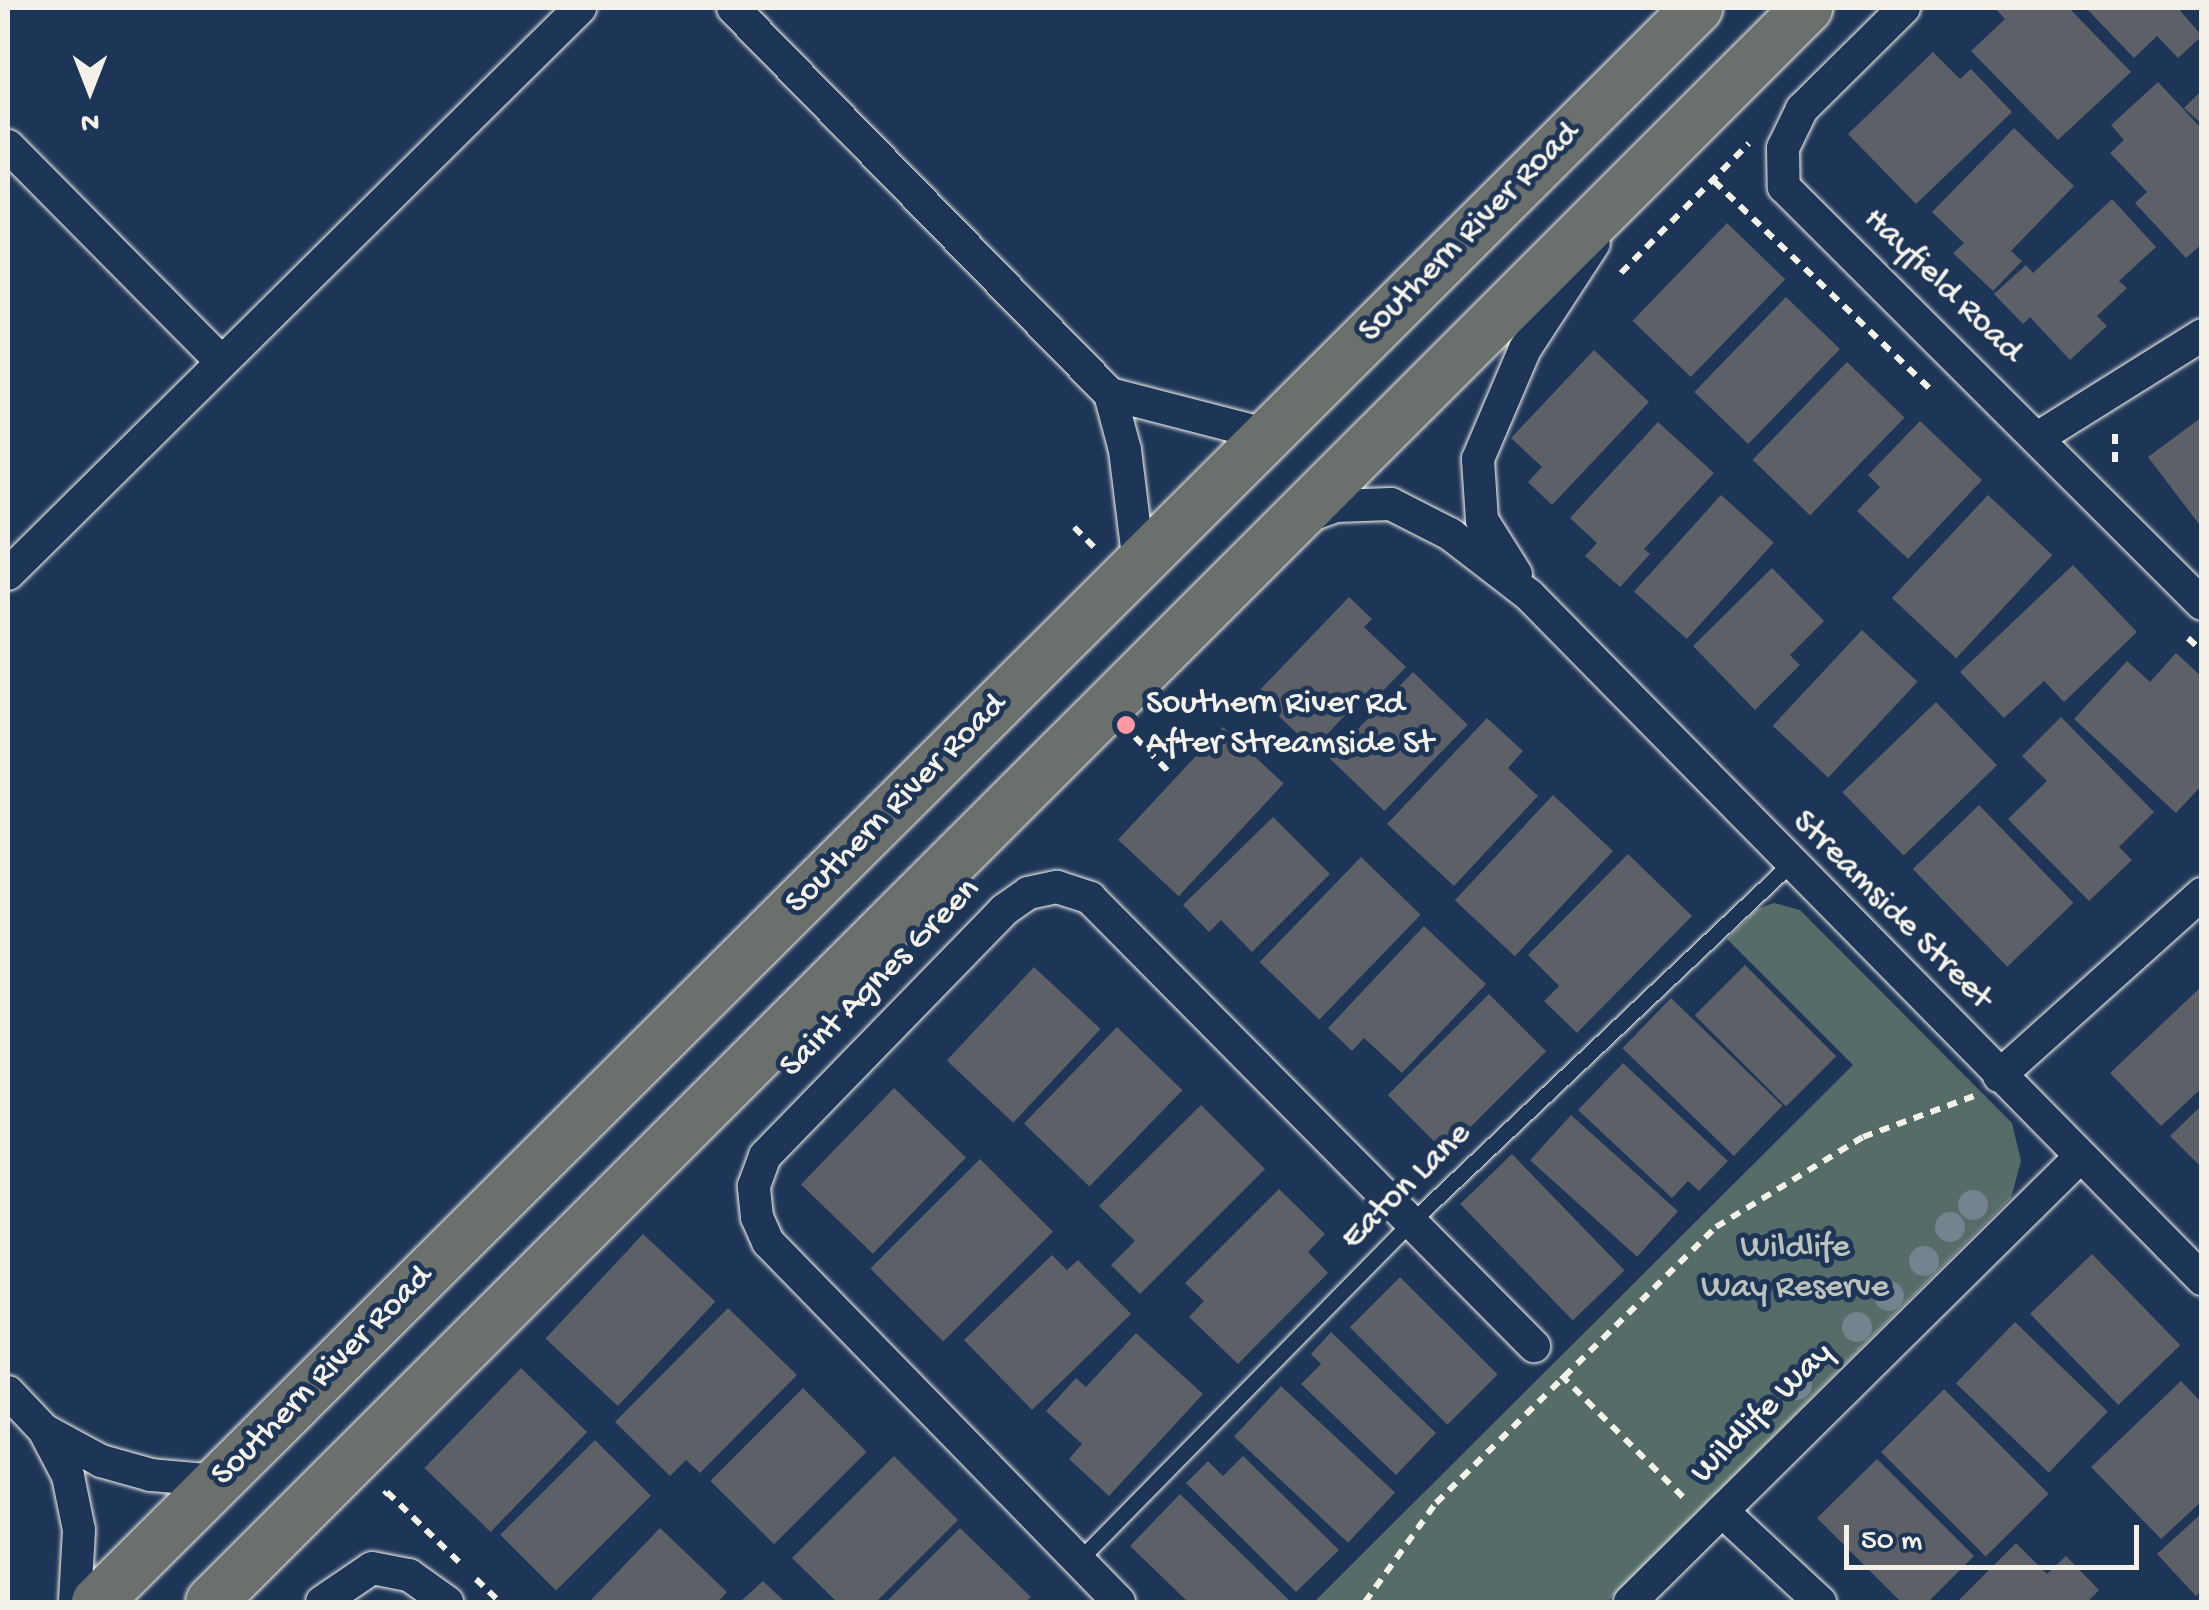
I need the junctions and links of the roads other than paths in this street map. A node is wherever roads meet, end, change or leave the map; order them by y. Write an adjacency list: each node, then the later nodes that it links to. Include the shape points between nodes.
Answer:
1 (580, 8): 9 (street)
2 (733, 8): 10 (street)
3 (1697, 8): 11 (main road, Southern River Road)
4 (1807, 8): 7 (main road)
5 (1904, 8): 12 (street, Hayfield Road, via 1802,109 1783,148 1784,187)
6 (8, 146): 9 (street)
7 (1626, 192): 13 (main road); 16 (street, Streamside Street, via 1526,349 1478,459 1482,520)
8 (2202, 335): 12 (street)
9 (222, 362): 15 (street)
10 (1110, 394): 11 (street); 14 (street, via 1125,450)
11 (1268, 435): 14 (main road, Southern River Road)
12 (2040, 437): 17 (street, Hayfield Road)
13 (1294, 522): 16 (street, Streamside Street, via 1336,506 1392,504 1450,534); 32 (main road)
14 (1138, 564): 27 (main road, Southern River Road)
15 (8, 574)
16 (1529, 594): 18 (street, Streamside Street)
17 (2202, 604)
18 (1789, 865): 20 (street, Streamside Street); 22 (lane, Eaton Lane)
19 (2202, 894): 20 (street)
20 (1987, 1086): 21 (street, Streamside Street)
21 (2080, 1157): 23 (street, Streamside Street); 28 (street, Wildlife Way)
22 (1412, 1222): 24 (street, Saint Agnes Green); 29 (lane, Eaton Lane); 29 (street, Saint Agnes Green, via 1090,898 1058,887 1028,893 1004,910 765,1156 754,1186 757,1217 768,1242)
23 (2202, 1278)
24 (1534, 1346)
25 (8, 1392): 26 (street)
26 (44, 1430): 27 (street, via 101,1461 150,1475); 30 (street, via 68,1476 79,1530)
27 (220, 1480): 31 (main road, Southern River Road)
28 (1722, 1511): 36 (street, Wildlife Way); 37 (street)
29 (1078, 1562): 35 (street, Saint Agnes Green)
30 (74, 1602)
31 (96, 1602)
32 (210, 1602)
33 (322, 1602): 34 (street, via 372,1568 409,1575)
34 (448, 1602)
35 (1119, 1602)
36 (1630, 1602)
37 (1820, 1602)

